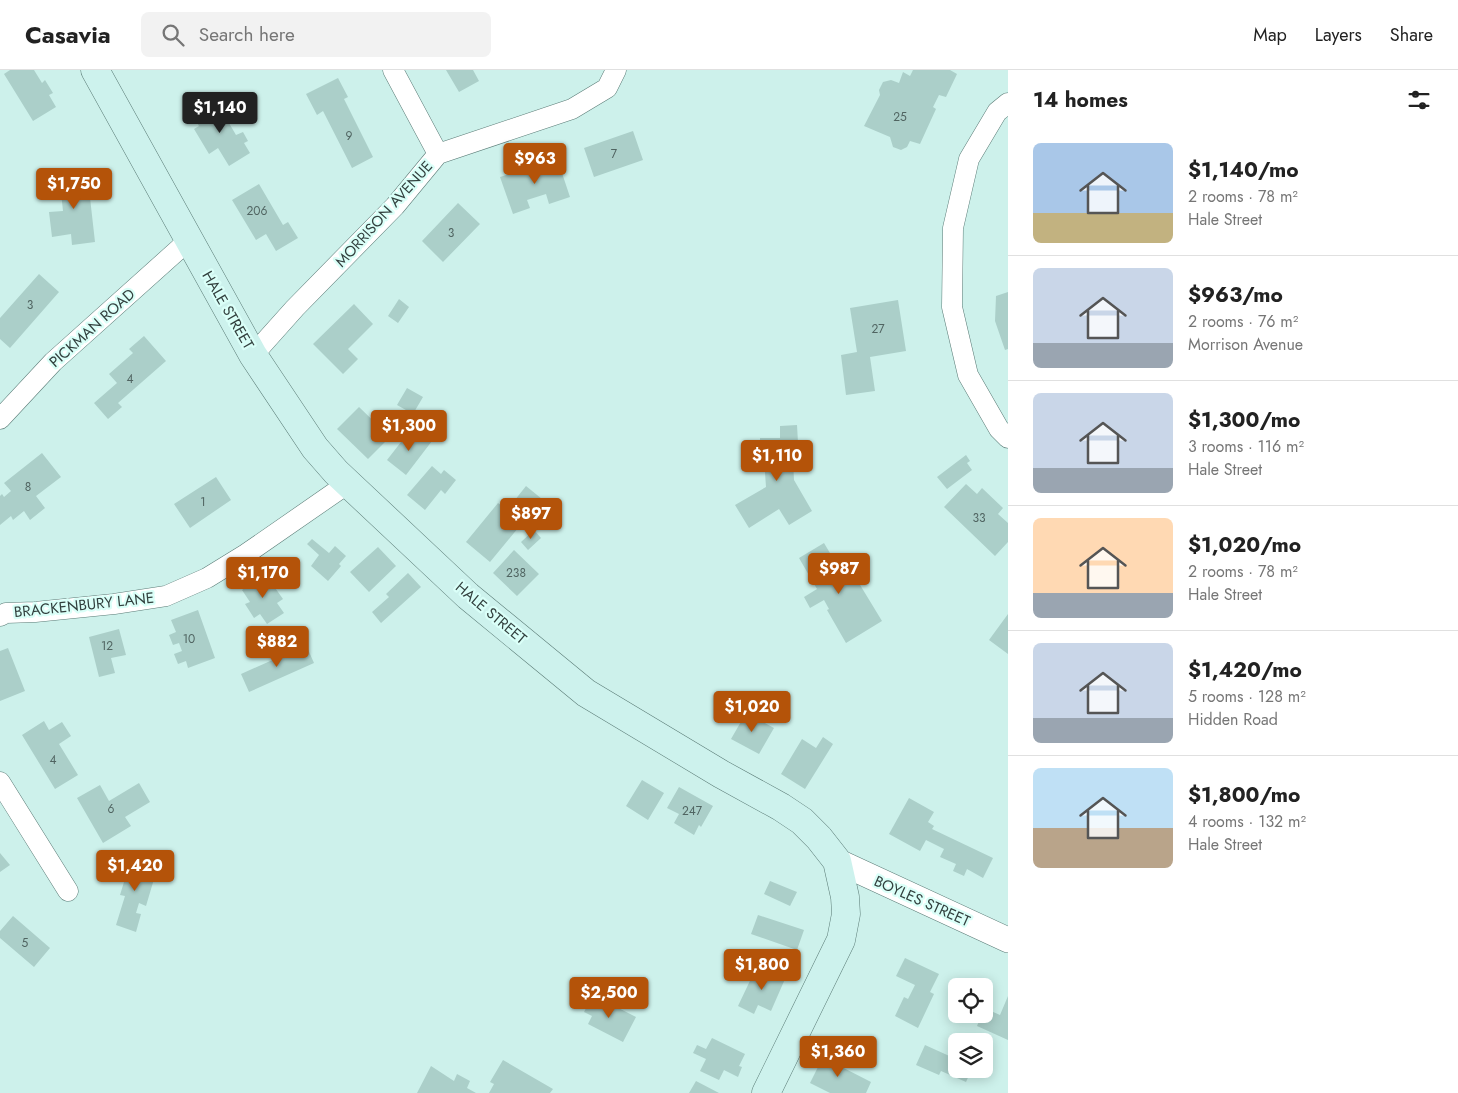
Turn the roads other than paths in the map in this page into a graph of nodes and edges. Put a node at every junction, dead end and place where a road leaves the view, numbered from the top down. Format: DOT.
graph roads {
  1 [pos="95,70"];
  2 [pos="393,70"];
  3 [pos="616,70"];
  4 [pos="1008,104"];
  5 [pos="438,154"];
  6 [pos="189,240"];
  7 [pos="253,355"];
  8 [pos="0,419"];
  9 [pos="1008,438"];
  10 [pos="347,484"];
  11 [pos="0,616"];
  12 [pos="0,782"];
  13 [pos="837,861"];
  14 [pos="68,891"];
  15 [pos="1008,940"];
  16 [pos="766,1093"];
  1 -- 6 [label="main road, HALE STREET"];
  2 -- 5 [label="street"];
  3 -- 5 [label="street, MORRISON AVENUE"];
  4 -- 9 [label="street"];
  5 -- 7 [label="street, MORRISON AVENUE"];
  6 -- 7 [label="main road, HALE STREET"];
  6 -- 8 [label="street, PICKMAN ROAD"];
  7 -- 10 [label="main road, HALE STREET"];
  10 -- 11 [label="street, BRACKENBURY LANE"];
  10 -- 13 [label="main road, HALE STREET"];
  12 -- 14 [label="street"];
  13 -- 15 [label="street, BOYLES STREET"];
  13 -- 16 [label="main road, HALE STREET"];
}
